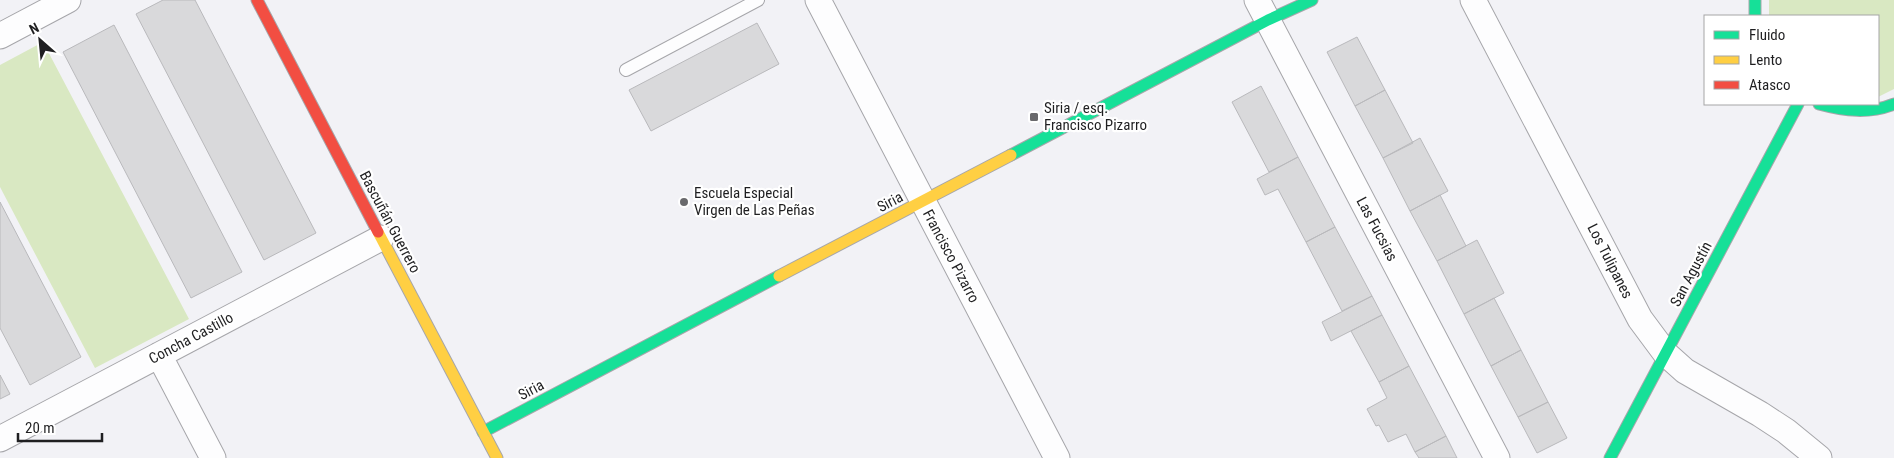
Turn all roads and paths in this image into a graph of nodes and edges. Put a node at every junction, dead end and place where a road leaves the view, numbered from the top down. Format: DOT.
graph roads {
  1 [pos="68,0"];
  2 [pos="257,0"];
  3 [pos="758,0"];
  4 [pos="818,0"];
  5 [pos="1312,0"];
  6 [pos="1473,0"];
  7 [pos="1755,0"];
  8 [pos="1262,10"];
  9 [pos="1755,15"];
  10 [pos="0,36"];
  11 [pos="626,70"];
  12 [pos="1894,104"];
  13 [pos="1797,105"];
  14 [pos="1822,105"];
  15 [pos="922,202"];
  16 [pos="381,238"];
  17 [pos="1666,354"];
  18 [pos="159,355"];
  19 [pos="483,432"];
  20 [pos="0,439"];
  21 [pos="213,458"];
  22 [pos="497,458"];
  23 [pos="1057,458"];
  24 [pos="1497,458"];
  25 [pos="1610,458"];
  26 [pos="1820,458"];
  1 -- 10 [label="street"];
  2 -- 16 [label="street, Bascuñán Guerrero"];
  3 -- 11 [label="lane"];
  4 -- 15 [label="street, Francisco Pizarro"];
  5 -- 8 [label="street, Siria"];
  6 -- 17 [label="street, Los Tulipanes"];
  7 -- 9 [label="street"];
  8 -- 15 [label="street, Siria"];
  8 -- 24 [label="street, Las Fucsias"];
  12 -- 14 [label="street"];
  13 -- 17 [label="street, San Agustín"];
  15 -- 19 [label="street, Siria"];
  15 -- 23 [label="street, Francisco Pizarro"];
  16 -- 18 [label="street, Concha Castillo"];
  16 -- 19 [label="street, Bascuñán Guerrero"];
  17 -- 25 [label="street, San Agustín"];
  17 -- 26 [label="street, Los Tulipanes"];
  18 -- 20 [label="street, Concha Castillo"];
  18 -- 21 [label="street"];
  19 -- 22 [label="street, Bascuñán Guerrero"];
}
